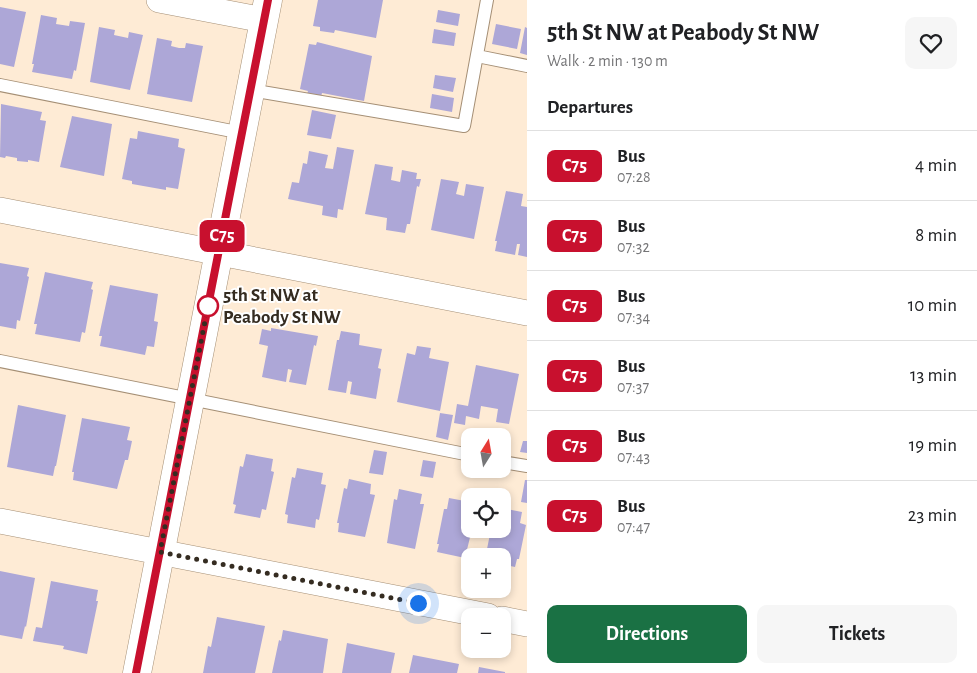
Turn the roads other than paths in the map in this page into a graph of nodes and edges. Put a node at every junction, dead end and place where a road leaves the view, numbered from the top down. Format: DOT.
graph roads {
  1 [pos="159,0"];
  2 [pos="487,0"];
  3 [pos="266,10"];
  4 [pos="477,56"];
  5 [pos="527,66"];
  6 [pos="0,85"];
  7 [pos="250,90"];
  8 [pos="242,134"];
  9 [pos="0,210"];
  10 [pos="219,252"];
  11 [pos="527,312"];
  12 [pos="0,361"];
  13 [pos="190,398"];
  14 [pos="461,453"];
  15 [pos="511,463"];
  16 [pos="527,466"];
  17 [pos="0,522"];
  18 [pos="160,552"];
  19 [pos="461,611"];
  20 [pos="511,621"];
  21 [pos="527,624"];
  22 [pos="136,673"];
  1 -- 3 [label="street"];
  2 -- 4 [label="lane"];
  3 -- 7 [label="street"];
  4 -- 5 [label="lane"];
  4 -- 7 [label="lane"];
  6 -- 8 [label="lane"];
  7 -- 8 [label="street"];
  8 -- 10 [label="street"];
  9 -- 10 [label="street"];
  10 -- 11 [label="street"];
  10 -- 13 [label="street"];
  12 -- 13 [label="lane"];
  13 -- 14 [label="lane"];
  13 -- 18 [label="street"];
  15 -- 16 [label="lane"];
  17 -- 18 [label="street"];
  18 -- 19 [label="street"];
  18 -- 22 [label="street"];
  20 -- 21 [label="street"];
}
